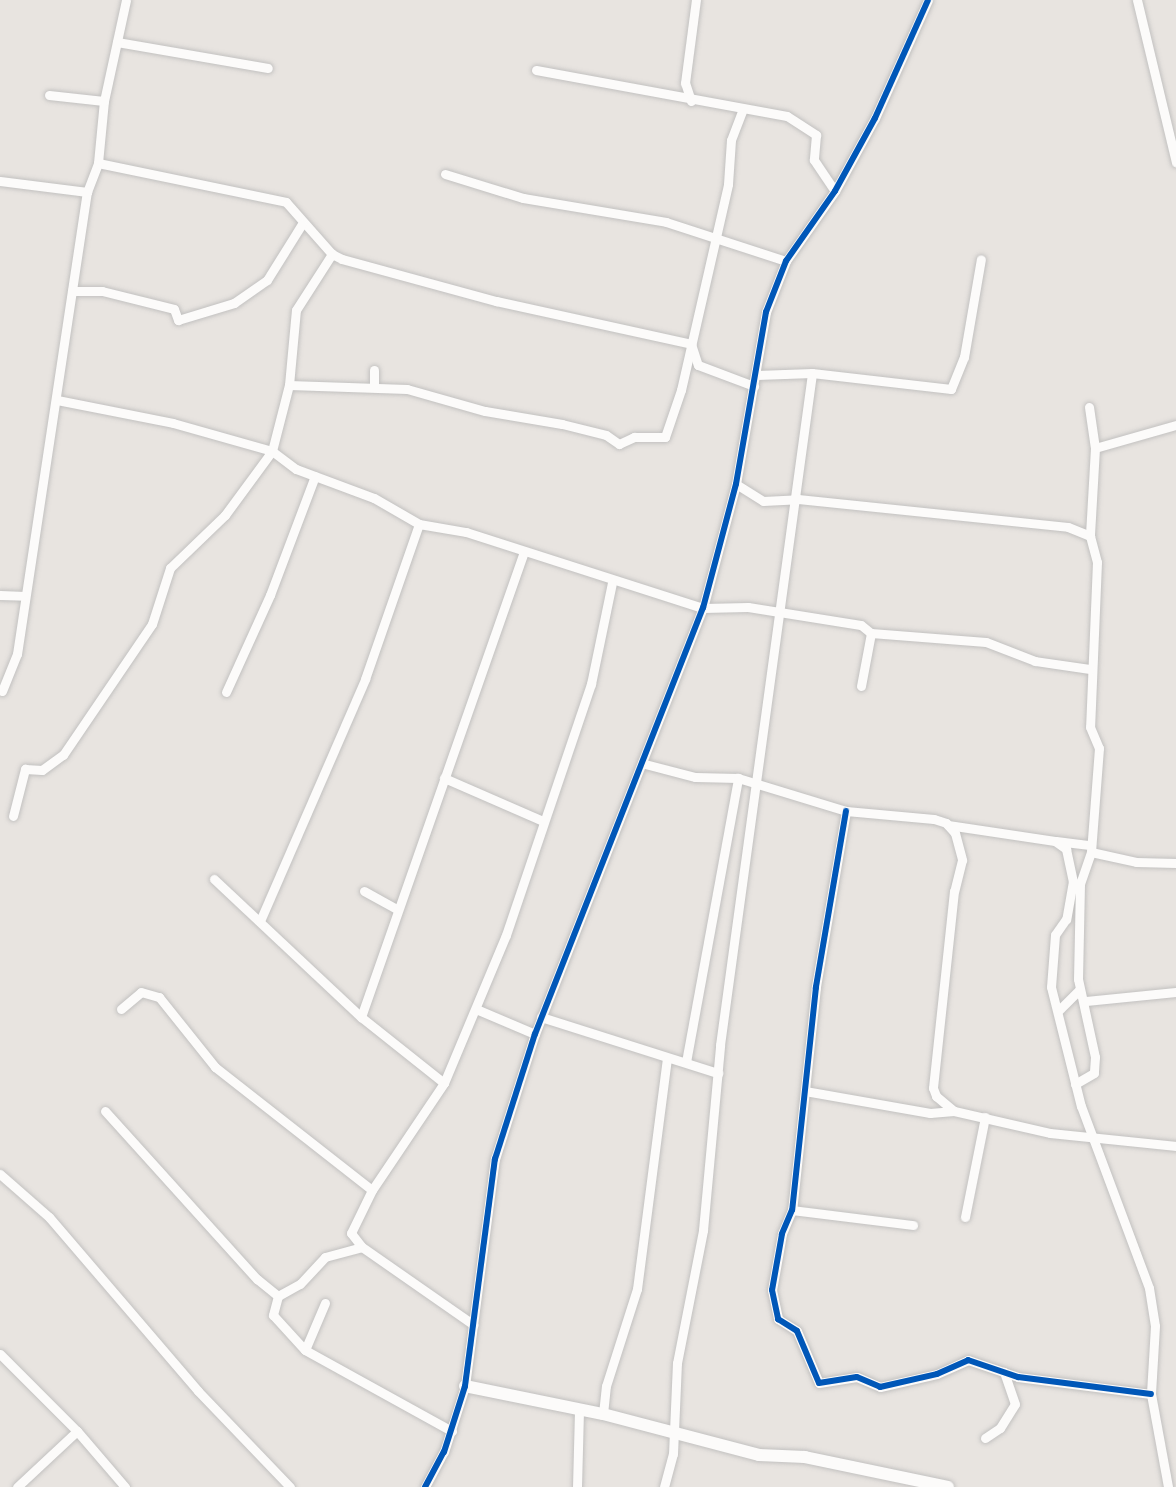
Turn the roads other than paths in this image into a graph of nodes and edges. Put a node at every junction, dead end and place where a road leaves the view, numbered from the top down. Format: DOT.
graph roads {
  1 [pos="126,0"];
  2 [pos="696,0"];
  3 [pos="928,0"];
  4 [pos="1137,0"];
  5 [pos="117,42"];
  6 [pos="268,68"];
  7 [pos="536,70"];
  8 [pos="49,95"];
  9 [pos="104,100"];
  10 [pos="691,101"];
  11 [pos="743,109"];
  12 [pos="1176,162"];
  13 [pos="98,164"];
  14 [pos="445,174"];
  15 [pos="0,181"];
  16 [pos="836,191"];
  17 [pos="87,192"];
  18 [pos="302,224"];
  19 [pos="713,239"];
  20 [pos="332,254"];
  21 [pos="981,259"];
  22 [pos="786,261"];
  23 [pos="72,291"];
  24 [pos="691,344"];
  25 [pos="374,370"];
  26 [pos="812,373"];
  27 [pos="757,375"];
  28 [pos="289,385"];
  29 [pos="374,385"];
  30 [pos="754,386"];
  31 [pos="57,400"];
  32 [pos="1089,407"];
  33 [pos="1176,425"];
  34 [pos="1095,448"];
  35 [pos="273,451"];
  36 [pos="315,476"];
  37 [pos="736,484"];
  38 [pos="798,500"];
  39 [pos="418,524"];
  40 [pos="1090,536"];
  41 [pos="524,552"];
  42 [pos="612,583"];
  43 [pos="0,595"];
  44 [pos="25,596"];
  45 [pos="703,609"];
  46 [pos="781,614"];
  47 [pos="871,633"];
  48 [pos="1090,669"];
  49 [pos="861,686"];
  50 [pos="2,691"];
  51 [pos="226,692"];
  52 [pos="645,764"];
  53 [pos="444,778"];
  54 [pos="738,778"];
  55 [pos="758,783"];
  56 [pos="846,811"];
  57 [pos="13,816"];
  58 [pos="543,821"];
  59 [pos="948,825"];
  60 [pos="1055,841"];
  61 [pos="1091,848"];
  62 [pos="1176,863"];
  63 [pos="214,879"];
  64 [pos="364,891"];
  65 [pos="396,909"];
  66 [pos="261,921"];
  67 [pos="1079,990"];
  68 [pos="1176,992"];
  69 [pos="1086,1001"];
  70 [pos="121,1009"];
  71 [pos="476,1009"];
  72 [pos="1059,1010"];
  73 [pos="361,1017"];
  74 [pos="541,1017"];
  75 [pos="535,1034"];
  76 [pos="667,1058"];
  77 [pos="686,1062"];
  78 [pos="718,1073"];
  79 [pos="444,1083"];
  80 [pos="1075,1084"];
  81 [pos="805,1091"];
  82 [pos="105,1111"];
  83 [pos="954,1111"];
  84 [pos="985,1117"];
  85 [pos="1092,1134"];
  86 [pos="1176,1146"];
  87 [pos="0,1174"];
  88 [pos="372,1190"];
  89 [pos="792,1210"];
  90 [pos="965,1217"];
  91 [pos="913,1225"];
  92 [pos="362,1247"];
  93 [pos="278,1296"];
  94 [pos="325,1303"];
  95 [pos="474,1326"];
  96 [pos="304,1350"];
  97 [pos="0,1354"];
  98 [pos="1004,1372"];
  99 [pos="465,1386"];
  100 [pos="1151,1394"];
  101 [pos="579,1409"];
  102 [pos="603,1414"];
  103 [pos="77,1431"];
  104 [pos="452,1431"];
  105 [pos="674,1434"];
  106 [pos="985,1438"];
  107 [pos="17,1487"];
  108 [pos="124,1487"];
  109 [pos="290,1487"];
  110 [pos="425,1487"];
  111 [pos="577,1487"];
  112 [pos="664,1487"];
  113 [pos="948,1487"];
  114 [pos="1168,1487"];
  1 -- 5 [label="street"];
  2 -- 10 [label="street"];
  3 -- 16 [label="street"];
  4 -- 12 [label="street"];
  5 -- 6 [label="street"];
  5 -- 9 [label="street"];
  7 -- 10 [label="street"];
  8 -- 9 [label="street"];
  9 -- 13 [label="street"];
  10 -- 11 [label="street"];
  11 -- 16 [label="street"];
  11 -- 19 [label="street"];
  13 -- 17 [label="street"];
  13 -- 18 [label="street"];
  14 -- 19 [label="street"];
  15 -- 17 [label="street"];
  16 -- 22 [label="street"];
  17 -- 23 [label="street"];
  18 -- 20 [label="street"];
  18 -- 23 [label="street"];
  19 -- 22 [label="street"];
  19 -- 24 [label="street"];
  20 -- 24 [label="street"];
  20 -- 28 [label="street"];
  21 -- 26 [label="street"];
  22 -- 27 [label="street"];
  23 -- 31 [label="street"];
  24 -- 29 [label="street"];
  24 -- 30 [label="street"];
  25 -- 29 [label="street"];
  26 -- 27 [label="street"];
  26 -- 38 [label="street"];
  27 -- 30 [label="street"];
  28 -- 29 [label="street"];
  28 -- 35 [label="street"];
  30 -- 37 [label="street"];
  31 -- 35 [label="street"];
  31 -- 44 [label="street"];
  32 -- 34 [label="street"];
  33 -- 34 [label="street"];
  34 -- 40 [label="street"];
  35 -- 36 [label="street"];
  35 -- 57 [label="street"];
  36 -- 39 [label="street"];
  36 -- 51 [label="street"];
  37 -- 38 [label="street"];
  37 -- 45 [label="street"];
  38 -- 40 [label="street"];
  38 -- 46 [label="street"];
  39 -- 41 [label="street"];
  39 -- 66 [label="street"];
  40 -- 48 [label="street"];
  41 -- 42 [label="street"];
  41 -- 53 [label="street"];
  42 -- 45 [label="street"];
  42 -- 58 [label="street"];
  43 -- 44 [label="street"];
  44 -- 50 [label="street"];
  45 -- 46 [label="street"];
  45 -- 52 [label="street"];
  46 -- 47 [label="street"];
  46 -- 55 [label="street"];
  47 -- 48 [label="street"];
  47 -- 49 [label="street"];
  48 -- 61 [label="street"];
  52 -- 54 [label="street"];
  52 -- 74 [label="street"];
  53 -- 58 [label="street"];
  53 -- 65 [label="street"];
  54 -- 55 [label="street"];
  54 -- 77 [label="street"];
  55 -- 56 [label="street"];
  55 -- 78 [label="street"];
  56 -- 59 [label="street"];
  56 -- 81 [label="street"];
  58 -- 71 [label="street"];
  59 -- 60 [label="street"];
  59 -- 83 [label="street"];
  60 -- 61 [label="street"];
  60 -- 72 [label="street"];
  61 -- 62 [label="street"];
  61 -- 67 [label="street"];
  63 -- 66 [label="street"];
  64 -- 65 [label="street"];
  65 -- 73 [label="street"];
  66 -- 73 [label="street"];
  67 -- 69 [label="street"];
  67 -- 72 [label="street"];
  68 -- 69 [label="street"];
  69 -- 80 [label="street"];
  70 -- 88 [label="street"];
  71 -- 75 [label="street"];
  71 -- 79 [label="street"];
  72 -- 80 [label="street"];
  73 -- 79 [label="street"];
  74 -- 75 [label="street"];
  74 -- 76 [label="street"];
  75 -- 95 [label="street"];
  76 -- 77 [label="street"];
  76 -- 102 [label="street"];
  77 -- 78 [label="street"];
  78 -- 105 [label="street"];
  79 -- 88 [label="street"];
  80 -- 85 [label="street"];
  81 -- 83 [label="street"];
  81 -- 89 [label="street"];
  82 -- 93 [label="street"];
  83 -- 84 [label="street"];
  84 -- 85 [label="street"];
  84 -- 90 [label="street"];
  85 -- 86 [label="street"];
  85 -- 100 [label="street"];
  87 -- 109 [label="street"];
  88 -- 92 [label="street"];
  89 -- 91 [label="street"];
  89 -- 98 [label="street"];
  92 -- 93 [label="street"];
  92 -- 95 [label="street"];
  93 -- 96 [label="street"];
  94 -- 96 [label="street"];
  95 -- 99 [label="street"];
  96 -- 104 [label="street"];
  97 -- 103 [label="street"];
  98 -- 100 [label="street"];
  98 -- 106 [label="street"];
  99 -- 101 [label="street"];
  99 -- 104 [label="street"];
  100 -- 114 [label="street"];
  101 -- 102 [label="street"];
  101 -- 111 [label="street"];
  102 -- 105 [label="street"];
  103 -- 107 [label="street"];
  103 -- 108 [label="street"];
  104 -- 110 [label="street"];
  105 -- 112 [label="street"];
  105 -- 113 [label="street"];
}
